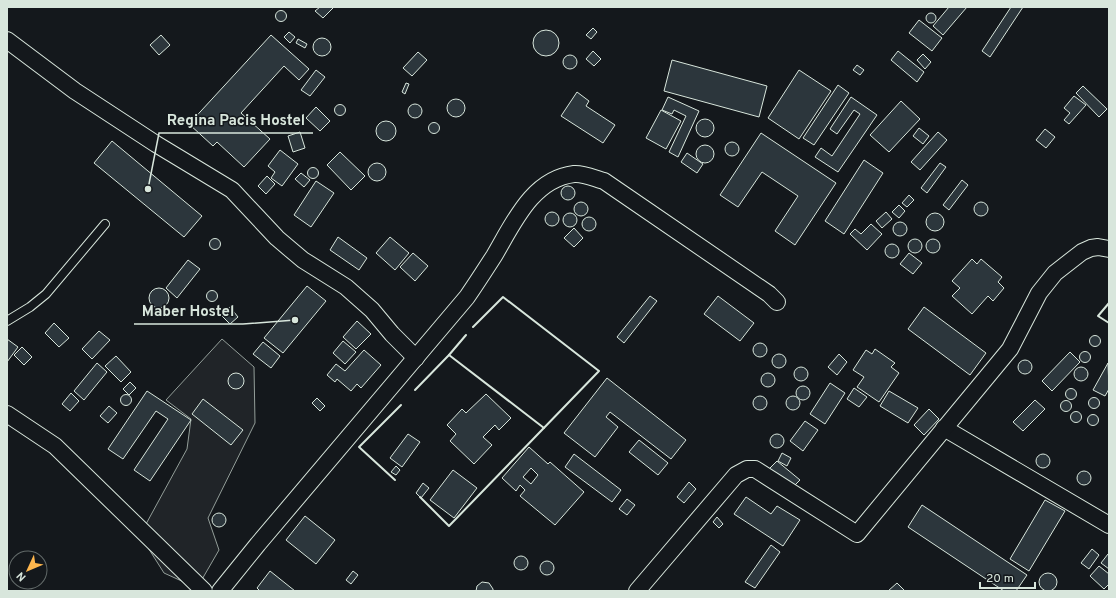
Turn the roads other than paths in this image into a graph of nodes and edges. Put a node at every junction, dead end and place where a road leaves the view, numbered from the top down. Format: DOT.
graph roads {
  1 [pos="7,40"];
  2 [pos="105,224"];
  3 [pos="1109,250"];
  4 [pos="777,302"];
  5 [pos="7,321"];
  6 [pos="416,358"];
  7 [pos="7,414"];
  8 [pos="944,428"];
  9 [pos="1109,526"];
  10 [pos="204,591"];
  11 [pos="220,591"];
  12 [pos="637,591"];
  1 -- 6 [label="street"];
  2 -- 5 [label="lane"];
  3 -- 8 [label="street"];
  4 -- 6 [label="street"];
  6 -- 11 [label="street"];
  7 -- 10 [label="street"];
  8 -- 9 [label="street"];
  8 -- 12 [label="street"];
}
